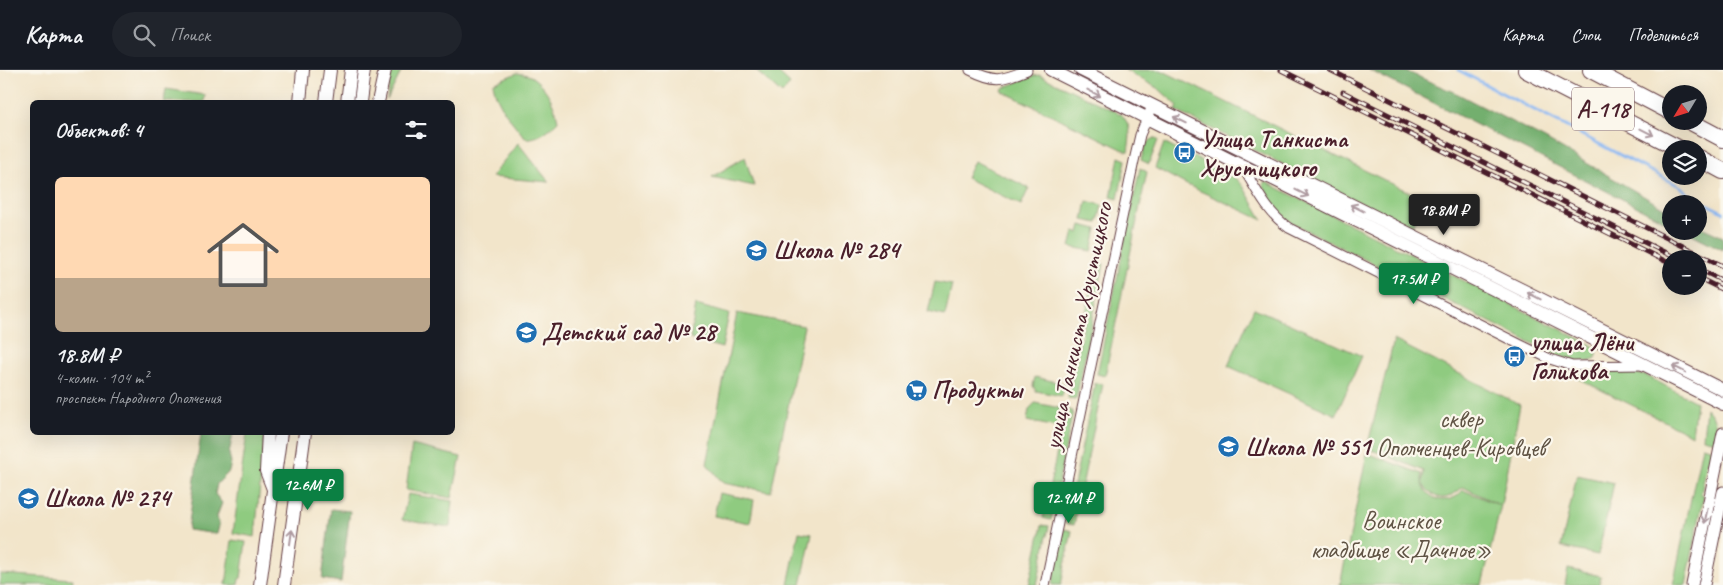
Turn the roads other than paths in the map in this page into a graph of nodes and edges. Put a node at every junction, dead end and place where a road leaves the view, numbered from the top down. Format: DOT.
graph roads {
  1 [pos="303,70"];
  2 [pos="330,70"];
  3 [pos="350,70"];
  4 [pos="364,70"];
  5 [pos="385,70"];
  6 [pos="970,70"];
  7 [pos="1027,70"];
  8 [pos="1051,70"];
  9 [pos="1080,70"];
  10 [pos="1526,70"];
  11 [pos="1592,70"];
  12 [pos="300,100"];
  13 [pos="326,100"];
  14 [pos="347,100"];
  15 [pos="360,100"];
  16 [pos="378,100"];
  17 [pos="1152,106"];
  18 [pos="1662,107"];
  19 [pos="1147,119"];
  20 [pos="1706,130"];
  21 [pos="1723,139"];
  22 [pos="1662,140"];
  23 [pos="1707,162"];
  24 [pos="1242,166"];
  25 [pos="1723,170"];
  26 [pos="1645,364"];
  27 [pos="1723,390"];
  28 [pos="1723,404"];
  29 [pos="1723,434"];
  30 [pos="268,435"];
  31 [pos="281,435"];
  32 [pos="305,435"];
  33 [pos="273,489"];
  34 [pos="1723,492"];
  35 [pos="260,585"];
  36 [pos="284,585"];
  37 [pos="1044,585"];
  38 [pos="1692,585"];
  39 [pos="1704,585"];
  1 -- 12 [label="main road"];
  2 -- 13 [label="main road"];
  3 -- 14 [label="main road"];
  4 -- 15 [label="main road"];
  5 -- 16 [label="main road"];
  6 -- 7 [label="street"];
  8 -- 19 [label="main road, one-way"];
  9 -- 17 [label="main road"];
  10 -- 22 [label="highway, А-118, one-way"];
  11 -- 18 [label="highway, А-118"];
  17 -- 19 [label="street, улица Танкиста Хрустицкого"];
  27 -- 17 [label="main road, one-way"];
  19 -- 24 [label="main road"];
  19 -- 37 [label="street, улица Танкиста Хрустицкого"];
  20 -- 21 [label="highway"];
  23 -- 25 [label="highway"];
  24 -- 26 [label="main road, one-way"];
  24 -- 26 [label="street"];
  26 -- 28 [label="main road"];
  29 -- 38 [label="street, one-way"];
  30 -- 33 [label="main road"];
  31 -- 33 [label="main road"];
  36 -- 32 [label="main road, one-way"];
  33 -- 35 [label="main road"];
  34 -- 39 [label="street"];
}
